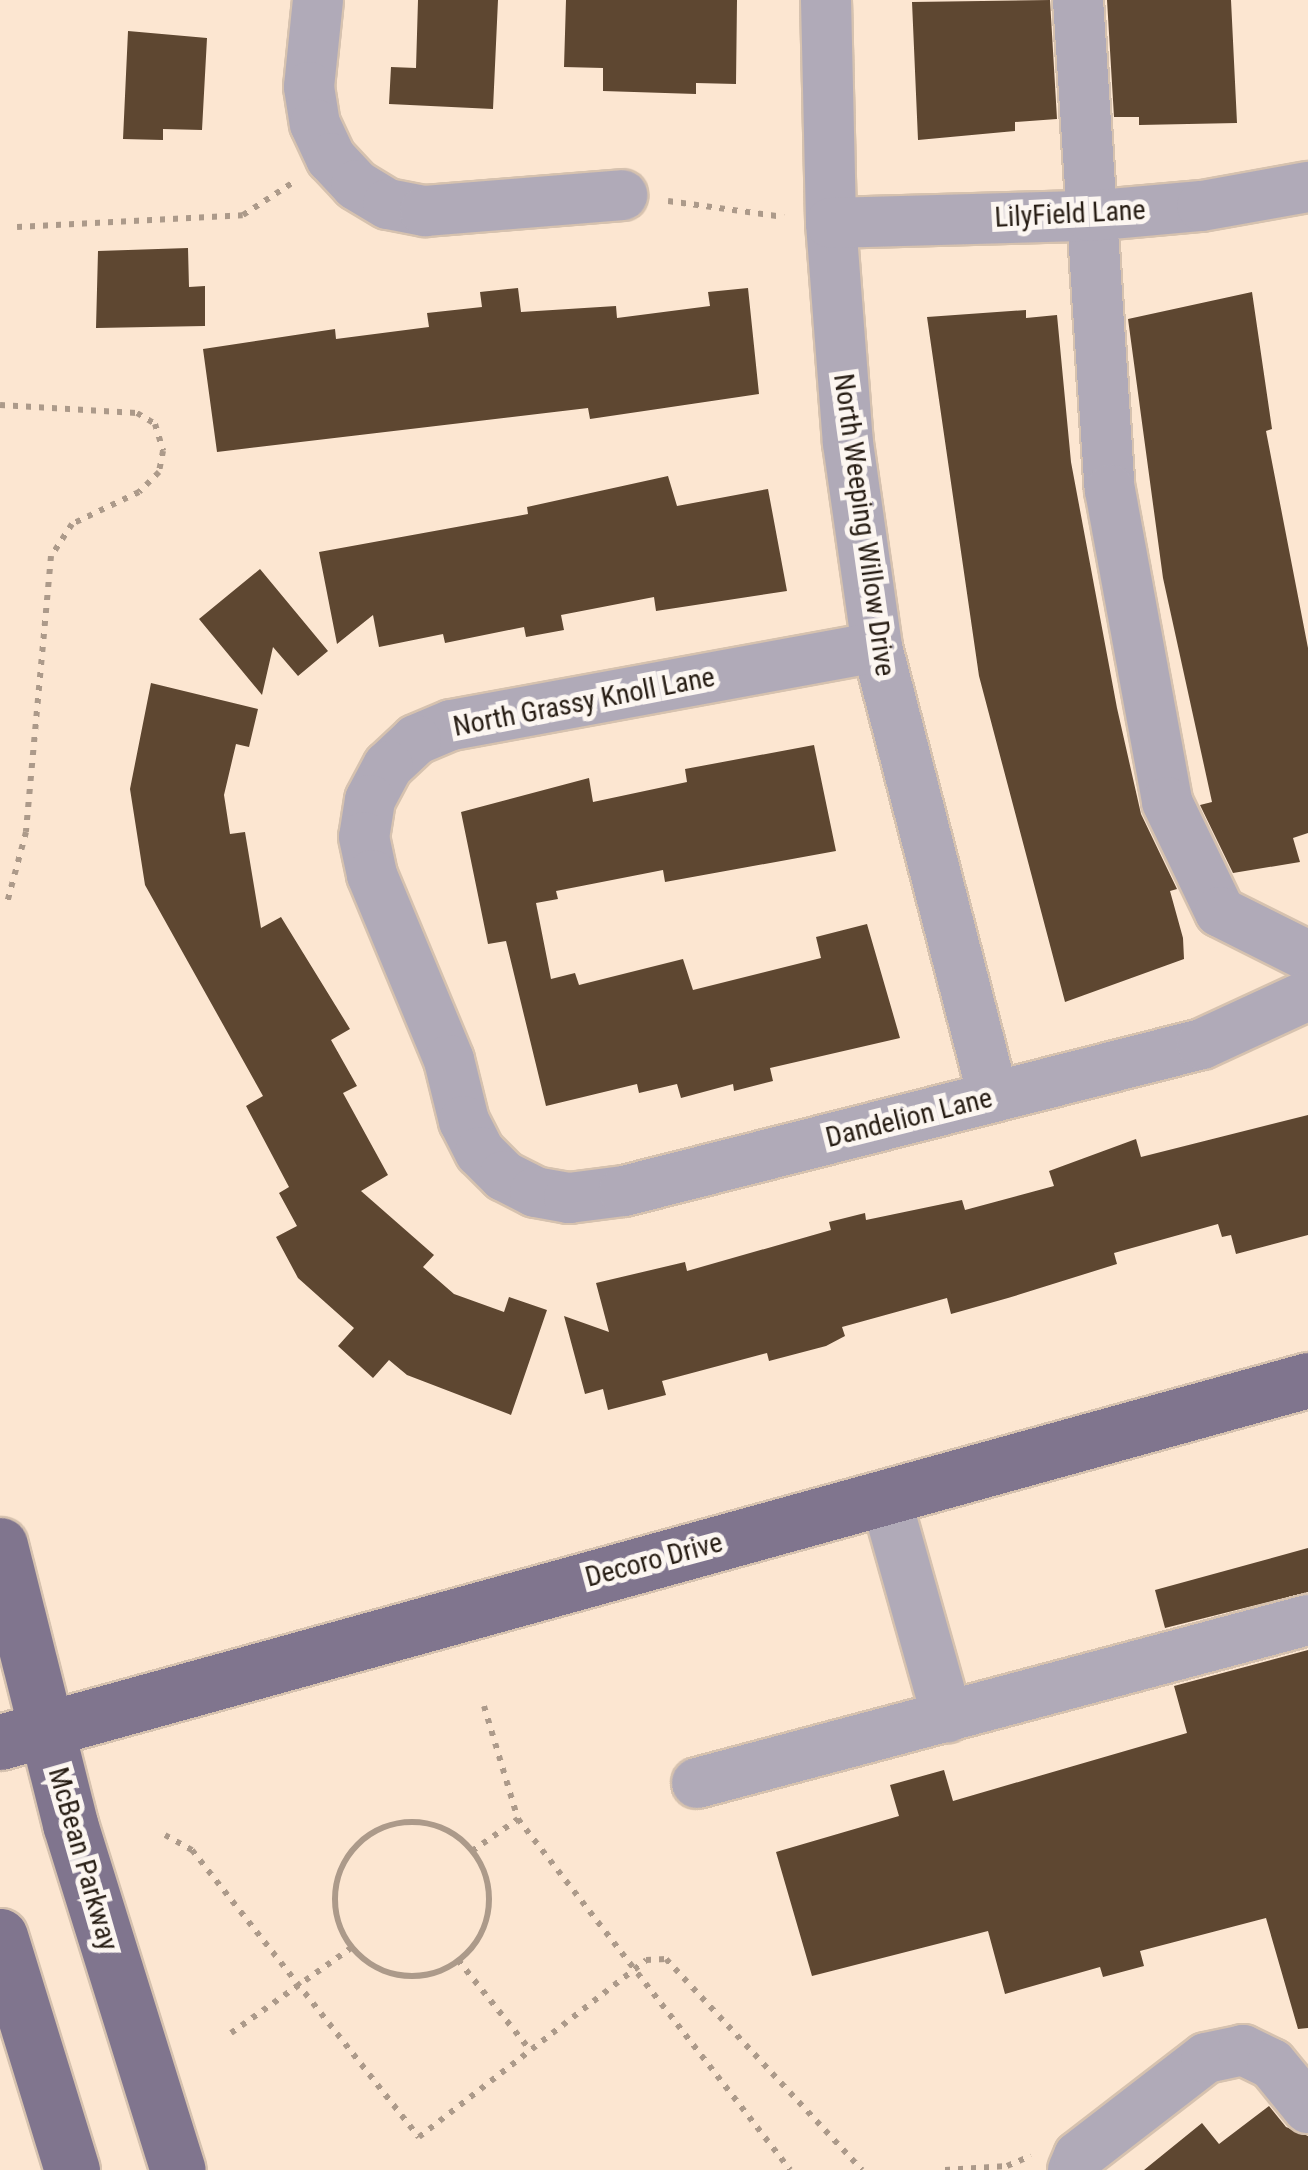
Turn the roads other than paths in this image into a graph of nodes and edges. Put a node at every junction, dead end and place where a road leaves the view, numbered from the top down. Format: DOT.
graph roads {
  1 [pos="318,0"];
  2 [pos="826,0"];
  3 [pos="1078,0"];
  4 [pos="1308,187"];
  5 [pos="622,196"];
  6 [pos="1089,216"];
  7 [pos="831,222"];
  8 [pos="877,648"];
  9 [pos="1308,956"];
  10 [pos="1308,995"];
  11 [pos="994,1096"];
  12 [pos="504,1176"];
  13 [pos="1308,1380"];
  14 [pos="885,1496"];
  15 [pos="0,1545"];
  16 [pos="1308,1620"];
  17 [pos="947,1717"];
  18 [pos="23,1736"];
  19 [pos="697,1783"];
  20 [pos="0,1936"];
  21 [pos="1308,2108"];
  22 [pos="1076,2163"];
  23 [pos="68,2169"];
  24 [pos="178,2170"];
  1 -- 5 [label="street"];
  2 -- 7 [label="street, North Weeping Willow Drive"];
  3 -- 6 [label="street"];
  4 -- 6 [label="street, LilyField Lane"];
  6 -- 7 [label="street, LilyField Lane"];
  6 -- 9 [label="street"];
  7 -- 8 [label="street, North Weeping Willow Drive"];
  8 -- 11 [label="street, North Weeping Willow Drive"];
  8 -- 12 [label="street, North Grassy Knoll Lane"];
  10 -- 11 [label="street, Dandelion Lane"];
  11 -- 12 [label="street, Dandelion Lane"];
  13 -- 14 [label="main road, Decoro Drive"];
  14 -- 17 [label="street"];
  14 -- 18 [label="main road, Decoro Drive"];
  15 -- 18 [label="main road, McBean Parkway"];
  16 -- 17 [label="street"];
  17 -- 19 [label="street"];
  18 -- 24 [label="main road, McBean Parkway"];
  20 -- 23 [label="main road"];
  21 -- 22 [label="street"];
}
